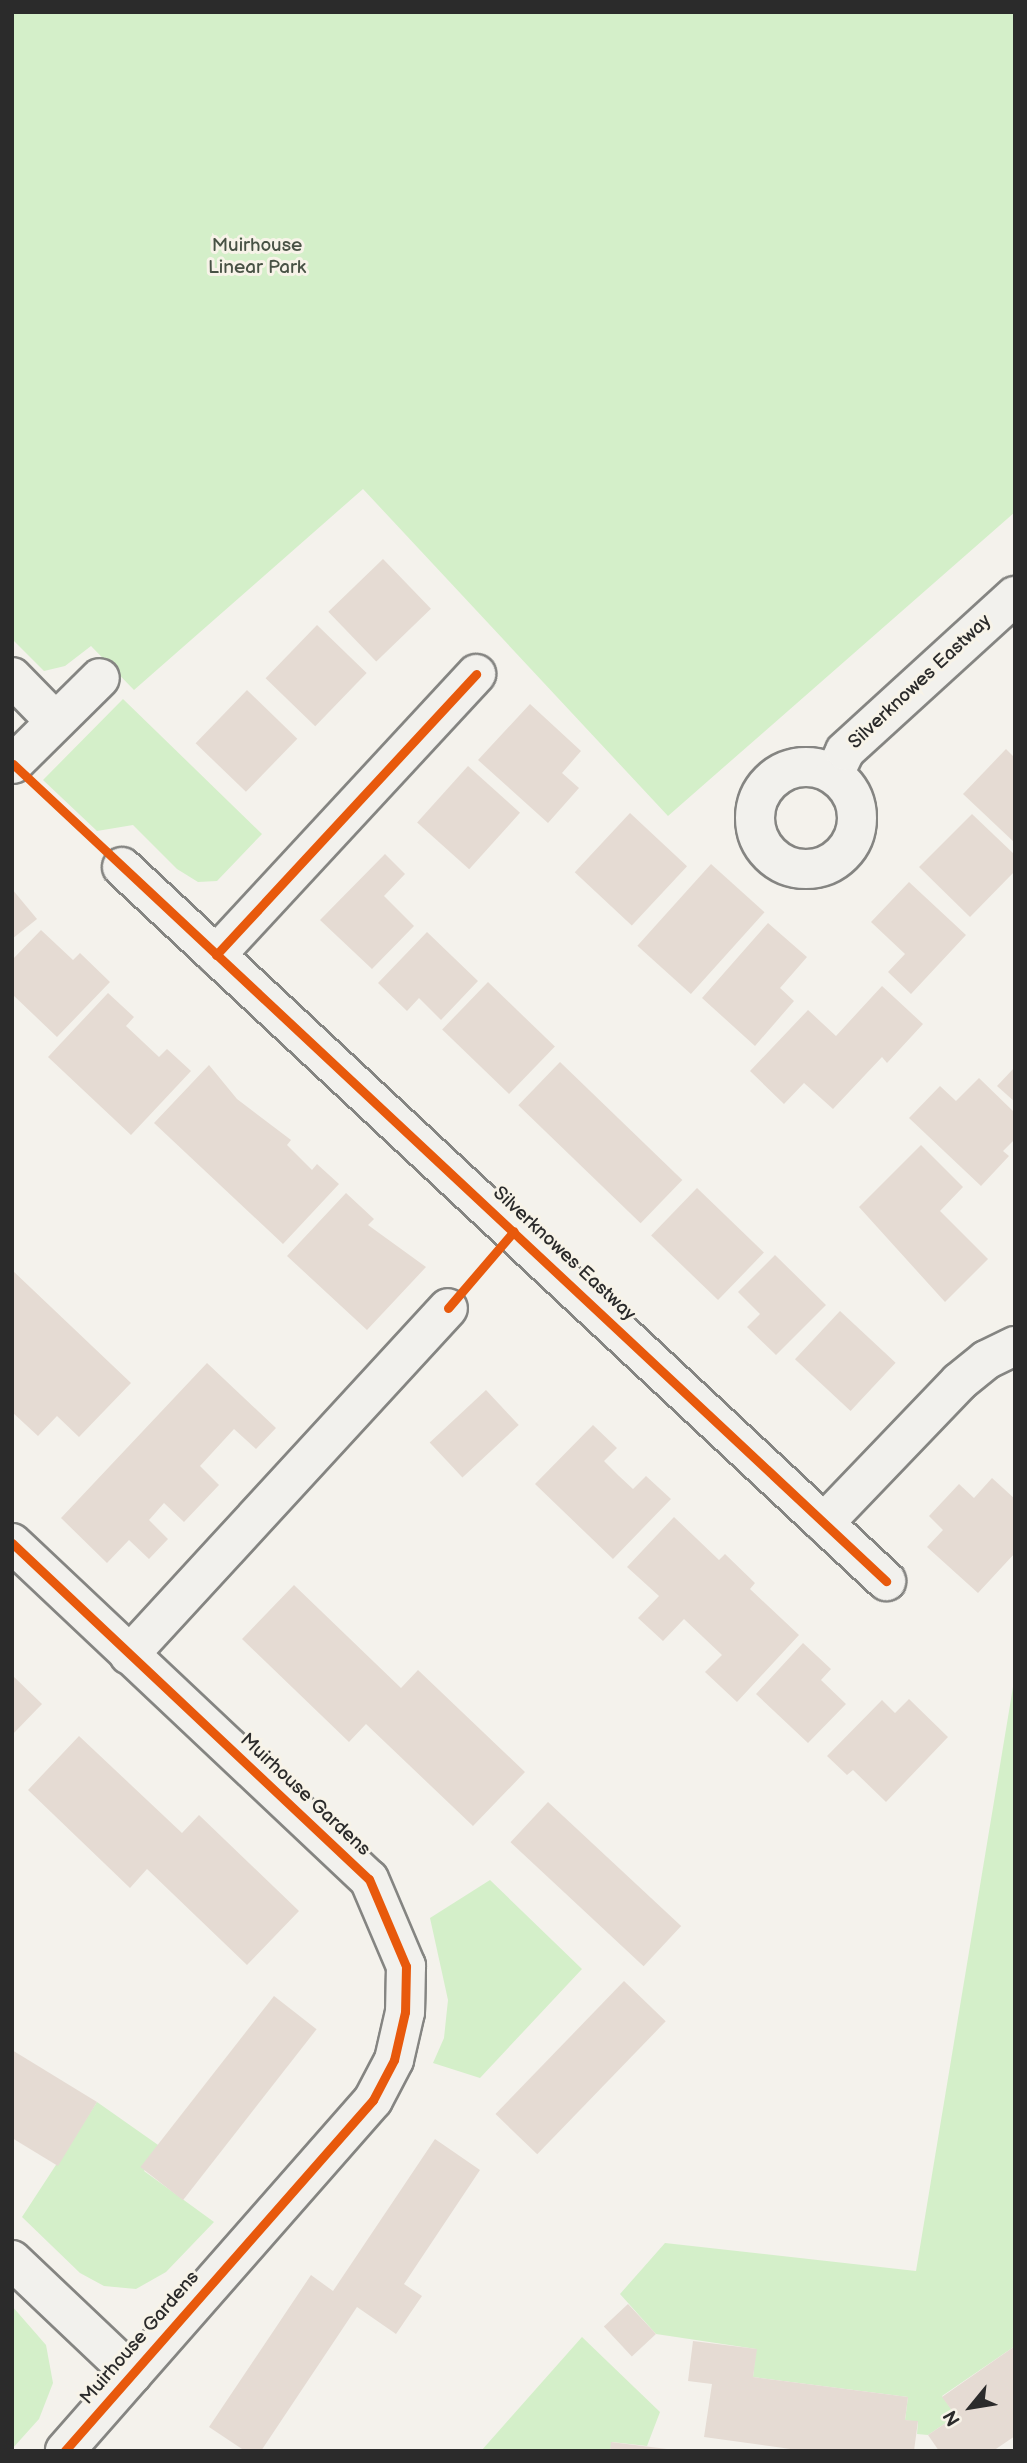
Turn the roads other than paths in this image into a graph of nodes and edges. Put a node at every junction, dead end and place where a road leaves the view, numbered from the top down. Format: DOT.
graph roads {
  1 [pos="1015,596"];
  2 [pos="476,674"];
  3 [pos="12,677"];
  4 [pos="100,678"];
  5 [pos="55,721"];
  6 [pos="13,764"];
  7 [pos="834,774"];
  8 [pos="122,867"];
  9 [pos="216,955"];
  10 [pos="448,1308"];
  11 [pos="1015,1346"];
  12 [pos="824,1523"];
  13 [pos="12,1543"];
  14 [pos="886,1581"];
  15 [pos="129,1655"];
  16 [pos="12,2260"];
  17 [pos="132,2374"];
  18 [pos="65,2451"];
  1 -- 7 [label="street, Silverknowes Eastway"];
  2 -- 9 [label="street"];
  3 -- 5 [label="street"];
  4 -- 5 [label="street"];
  5 -- 6 [label="street"];
  8 -- 9 [label="street, Silverknowes Eastway"];
  9 -- 12 [label="street, Silverknowes Eastway"];
  10 -- 15 [label="street"];
  11 -- 12 [label="street"];
  12 -- 14 [label="street, Silverknowes Eastway"];
  13 -- 15 [label="street, Muirhouse Gardens"];
  15 -- 17 [label="street, Muirhouse Gardens"];
  16 -- 17 [label="street"];
  17 -- 18 [label="street, Muirhouse Gardens"];
}
